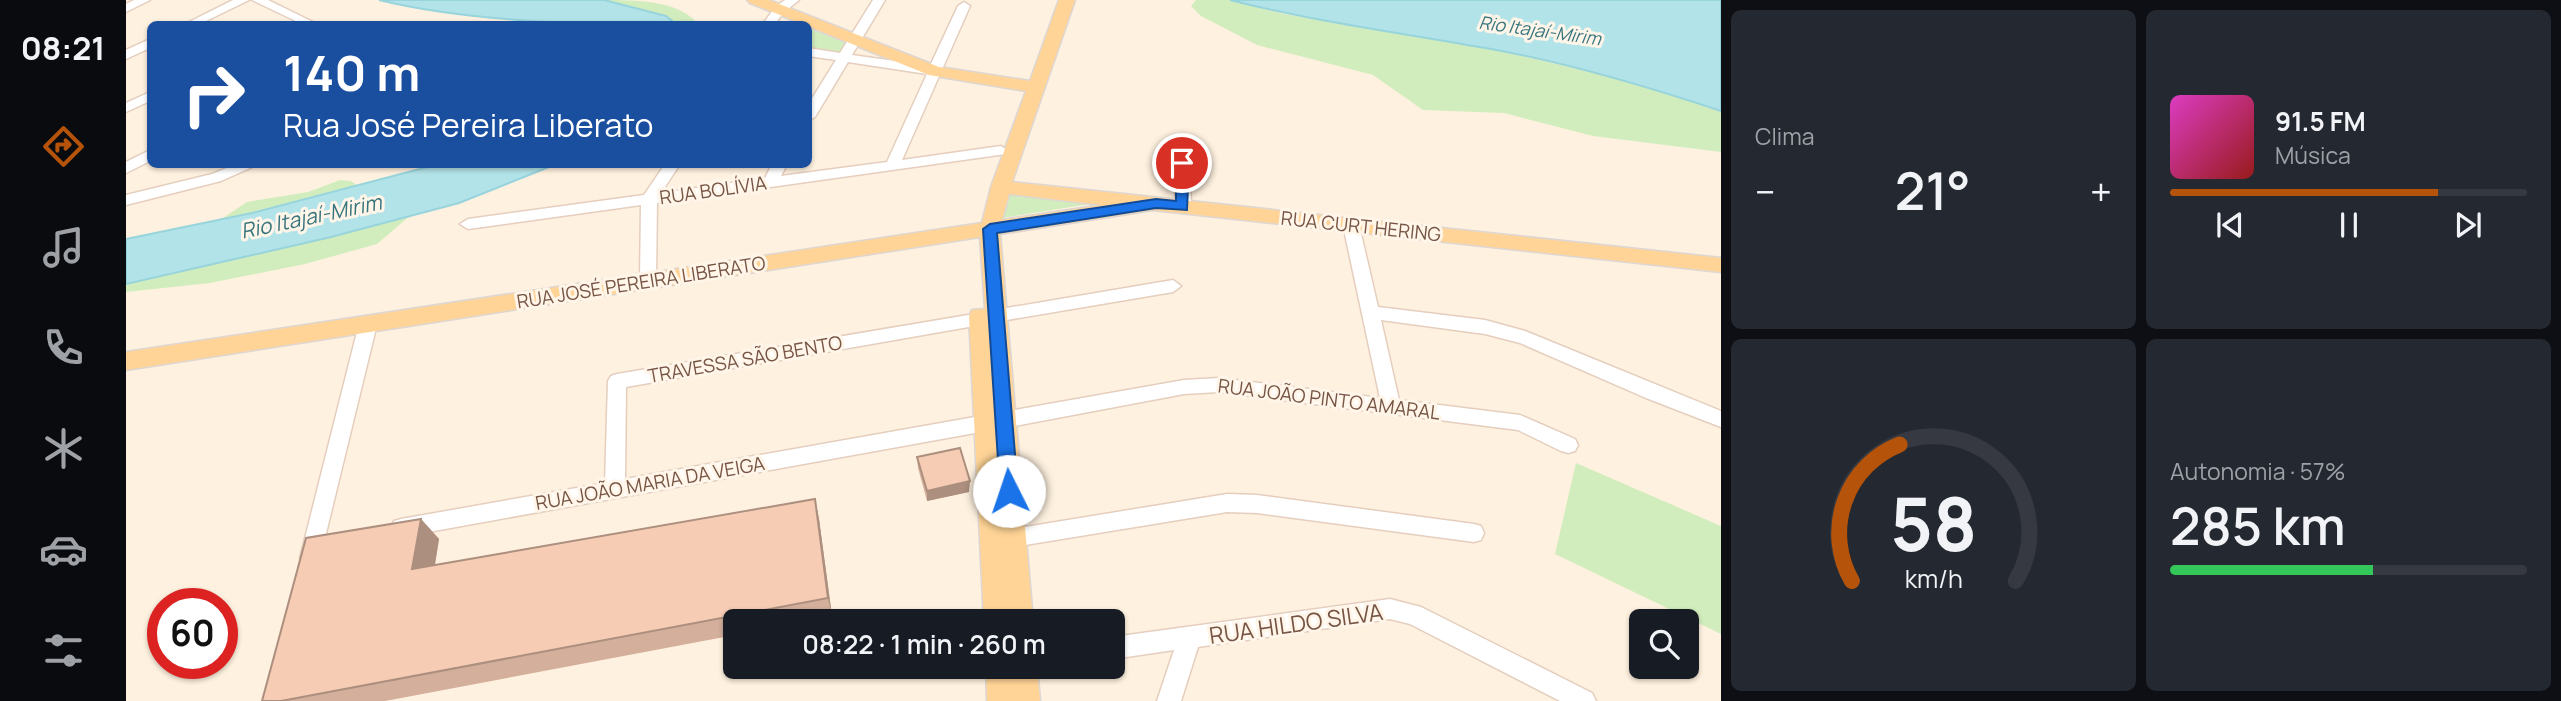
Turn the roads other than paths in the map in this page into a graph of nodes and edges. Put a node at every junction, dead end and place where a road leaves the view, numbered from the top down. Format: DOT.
graph roads {
  1 [pos="144,0"];
  2 [pos="243,0"];
  3 [pos="258,0"];
  4 [pos="755,0"];
  5 [pos="878,0"];
  6 [pos="1054,0"];
  7 [pos="1067,0"];
  8 [pos="786,5"];
  9 [pos="964,6"];
  10 [pos="126,8"];
  11 [pos="198,21"];
  12 [pos="298,21"];
  13 [pos="772,21"];
  14 [pos="855,39"];
  15 [pos="147,44"];
  16 [pos="812,53"];
  17 [pos="126,55"];
  18 [pos="844,57"];
  19 [pos="935,71"];
  20 [pos="1029,86"];
  21 [pos="147,98"];
  22 [pos="126,108"];
  23 [pos="812,110"];
  24 [pos="1182,142"];
  25 [pos="1000,151"];
  26 [pos="147,157"];
  27 [pos="892,166"];
  28 [pos="126,168"];
  29 [pos="242,168"];
  30 [pos="670,168"];
  31 [pos="778,168"];
  32 [pos="770,183"];
  33 [pos="1001,187"];
  34 [pos="649,199"];
  35 [pos="126,200"];
  36 [pos="1156,203"];
  37 [pos="1182,206"];
  38 [pos="468,224"];
  39 [pos="1351,225"];
  40 [pos="983,230"];
  41 [pos="1721,265"];
  42 [pos="648,281"];
  43 [pos="1173,286"];
  44 [pos="1370,312"];
  45 [pos="988,317"];
  46 [pos="368,324"];
  47 [pos="126,361"];
  48 [pos="1391,405"];
  49 [pos="1721,419"];
  50 [pos="995,422"];
  51 [pos="1567,444"];
  52 [pos="615,489"];
  53 [pos="382,531"];
  54 [pos="1474,533"];
  55 [pos="341,538"];
  56 [pos="1013,538"];
  57 [pos="314,543"];
  58 [pos="304,583"];
  59 [pos="998,609"];
  60 [pos="1018,609"];
  61 [pos="1190,637"];
  62 [pos="1125,646"];
  63 [pos="1001,679"];
  64 [pos="1023,679"];
  65 [pos="1002,701"];
  66 [pos="1025,701"];
  67 [pos="1169,701"];
  68 [pos="1584,701"];
  1 -- 10 [label="street"];
  2 -- 11 [label="street"];
  3 -- 12 [label="street"];
  4 -- 8 [label="main road"];
  5 -- 14 [label="street"];
  6 -- 20 [label="main road"];
  7 -- 20 [label="main road"];
  8 -- 13 [label="street"];
  8 -- 14 [label="main road"];
  9 -- 19 [label="street"];
  14 -- 18 [label="street"];
  14 -- 19 [label="main road"];
  15 -- 17 [label="street"];
  16 -- 18 [label="street"];
  18 -- 19 [label="street"];
  18 -- 23 [label="street"];
  19 -- 20 [label="main road"];
  19 -- 27 [label="street"];
  20 -- 25 [label="main road"];
  20 -- 33 [label="main road"];
  21 -- 22 [label="street"];
  24 -- 37 [label="street"];
  25 -- 27 [label="street, RUA BOLÍVIA"];
  25 -- 40 [label="main road"];
  26 -- 28 [label="street"];
  27 -- 32 [label="street, RUA BOLÍVIA"];
  29 -- 35 [label="street"];
  30 -- 34 [label="street"];
  31 -- 32 [label="street"];
  32 -- 34 [label="street, RUA BOLÍVIA"];
  33 -- 36 [label="main road, RUA CURT HERING"];
  33 -- 40 [label="main road"];
  34 -- 38 [label="street, RUA BOLÍVIA"];
  34 -- 42 [label="street"];
  36 -- 37 [label="main road, RUA CURT HERING"];
  36 -- 40 [label="main road, RUA JOSÉ PEREIRA LIBERATO"];
  37 -- 39 [label="main road, RUA CURT HERING"];
  39 -- 41 [label="main road, RUA CURT HERING"];
  39 -- 44 [label="street"];
  40 -- 42 [label="main road, RUA JOSÉ PEREIRA LIBERATO"];
  40 -- 45 [label="main road"];
  42 -- 46 [label="main road, RUA JOSÉ PEREIRA LIBERATO"];
  43 -- 45 [label="street"];
  44 -- 48 [label="street"];
  44 -- 49 [label="street"];
  45 -- 50 [label="main road"];
  45 -- 52 [label="street, TRAVESSA SÃO BENTO"];
  46 -- 47 [label="main road, RUA JOSÉ PEREIRA LIBERATO"];
  46 -- 57 [label="street"];
  48 -- 50 [label="street, RUA JOÃO PINTO AMARAL"];
  48 -- 51 [label="street, RUA JOÃO PINTO AMARAL"];
  50 -- 52 [label="street, RUA JOÃO MARIA DA VEIGA"];
  50 -- 56 [label="main road"];
  50 -- 59 [label="main road"];
  52 -- 53 [label="street, RUA JOÃO MARIA DA VEIGA"];
  54 -- 56 [label="street"];
  55 -- 57 [label="street"];
  56 -- 60 [label="main road"];
  57 -- 58 [label="street"];
  61 -- 62 [label="street, RUA HILDO SILVA"];
  61 -- 67 [label="street"];
  61 -- 68 [label="street, RUA HILDO SILVA"];
  63 -- 65 [label="main road"];
  64 -- 66 [label="main road"];
}
